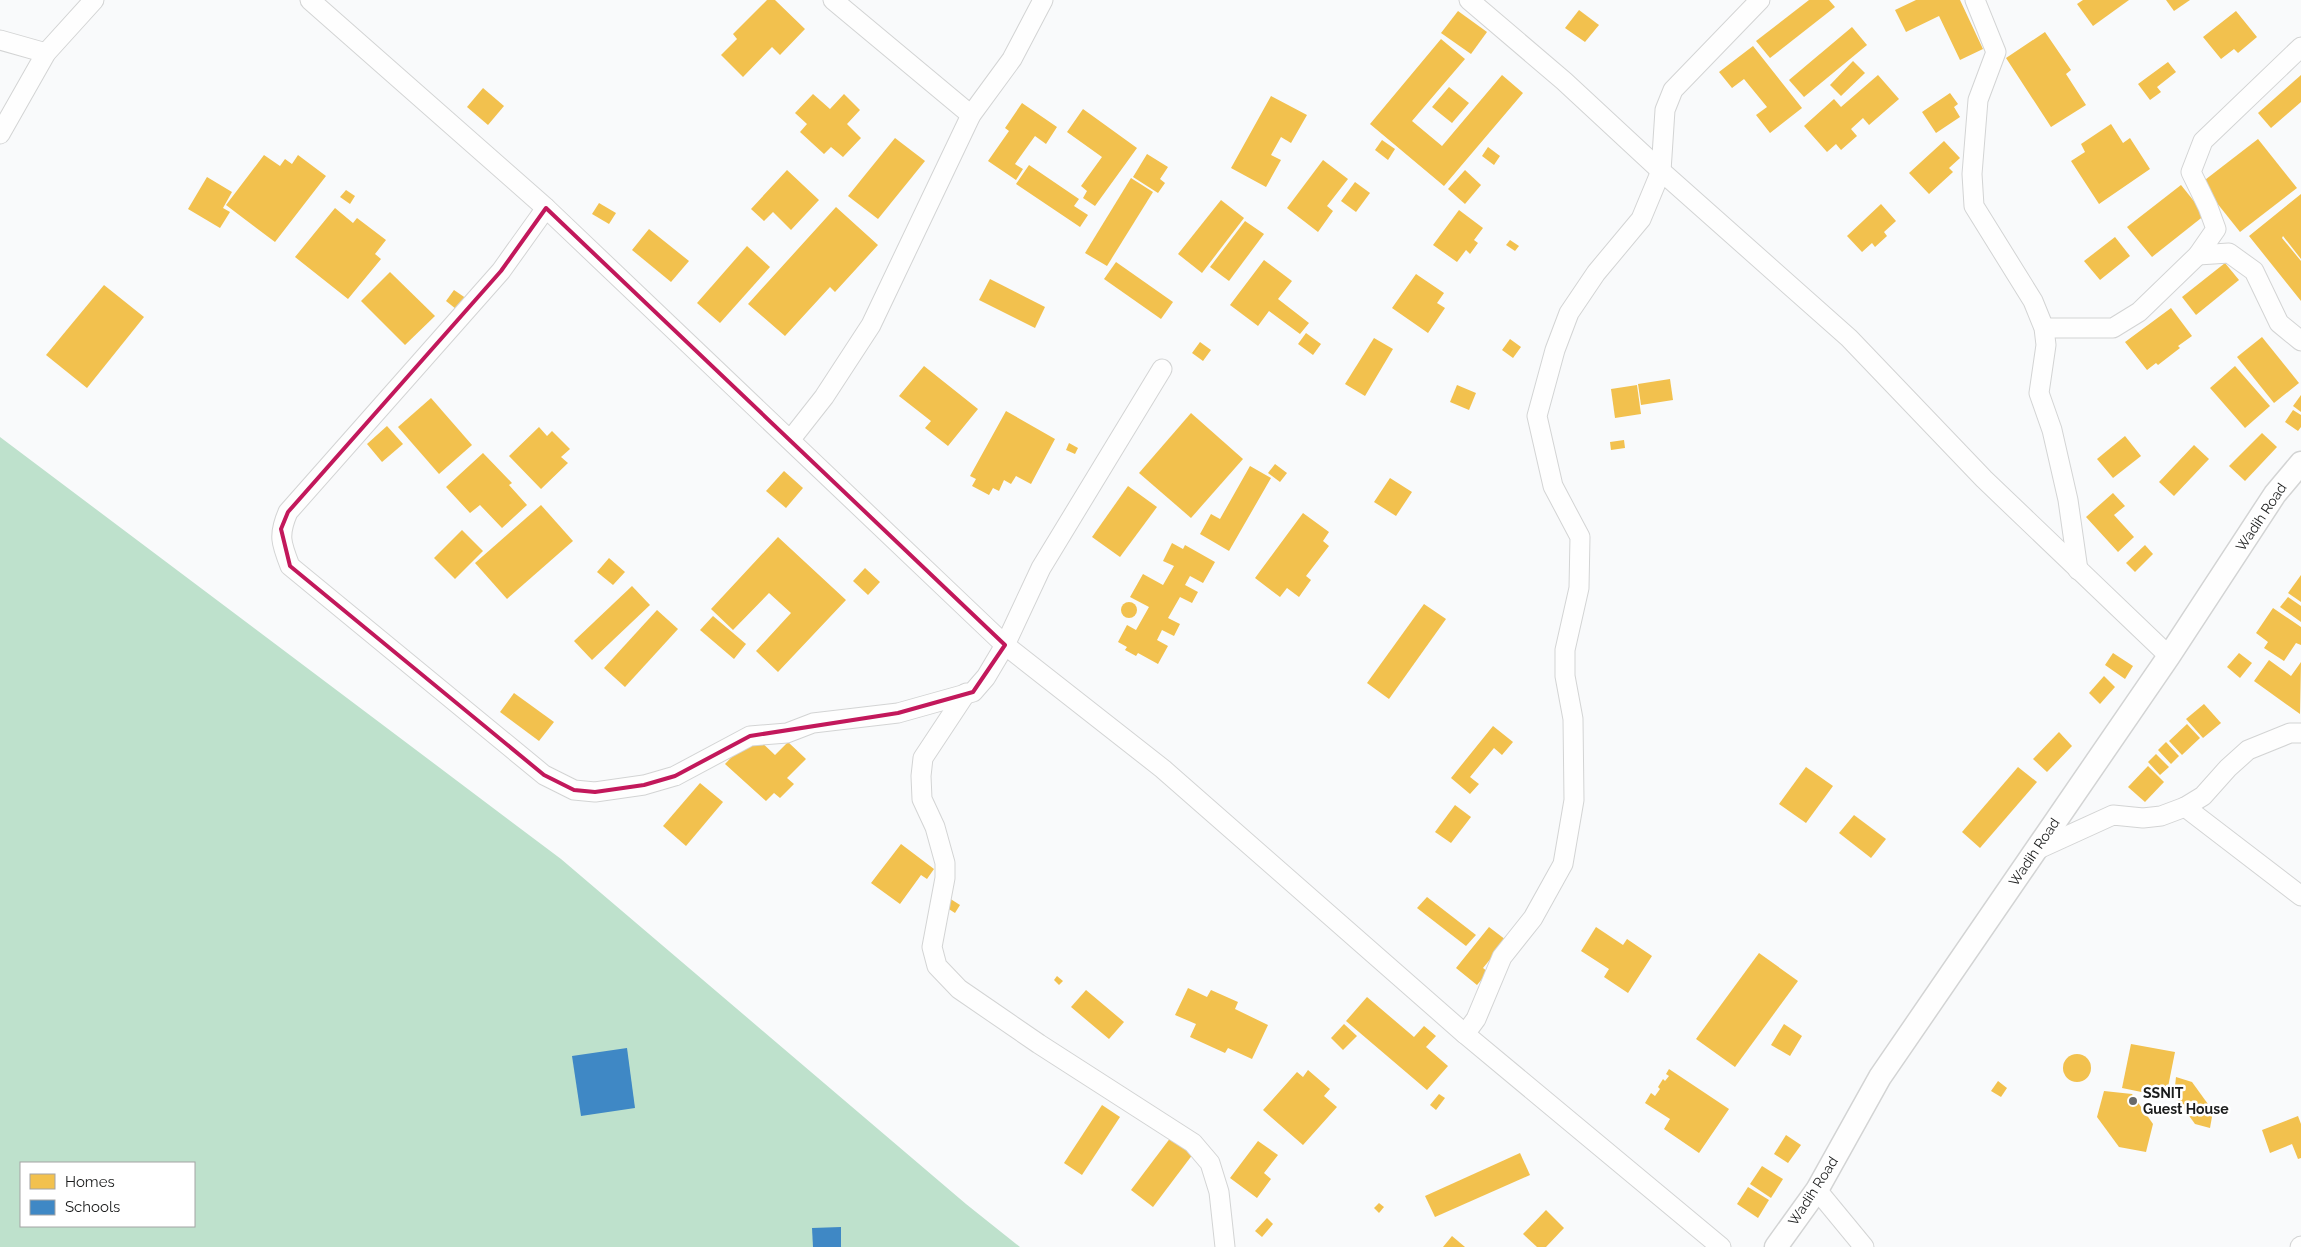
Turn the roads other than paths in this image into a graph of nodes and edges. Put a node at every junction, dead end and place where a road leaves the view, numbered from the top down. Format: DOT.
graph roads {
  1 [pos="94,0"];
  2 [pos="310,0"];
  3 [pos="833,0"];
  4 [pos="1043,0"];
  5 [pos="1469,0"];
  6 [pos="1760,0"];
  7 [pos="1975,0"];
  8 [pos="0,40"];
  9 [pos="2301,47"];
  10 [pos="46,54"];
  11 [pos="972,115"];
  12 [pos="0,134"];
  13 [pos="1661,171"];
  14 [pos="546,208"];
  15 [pos="2198,255"];
  16 [pos="2044,328"];
  17 [pos="2301,341"];
  18 [pos="1162,369"];
  19 [pos="791,439"];
  20 [pos="2301,463"];
  21 [pos="2078,570"];
  22 [pos="1005,645"];
  23 [pos="2169,656"];
  24 [pos="966,693"];
  25 [pos="2301,733"];
  26 [pos="2186,807"];
  27 [pos="2034,851"];
  28 [pos="2301,896"];
  29 [pos="1465,1034"];
  30 [pos="1817,1190"];
  31 [pos="1225,1247"];
  32 [pos="1720,1247"];
  33 [pos="1776,1247"];
  34 [pos="1864,1247"];
  1 -- 10 [label="street"];
  2 -- 14 [label="street"];
  3 -- 11 [label="street"];
  4 -- 11 [label="street"];
  5 -- 13 [label="street"];
  6 -- 13 [label="street"];
  7 -- 16 [label="street"];
  8 -- 10 [label="street"];
  9 -- 15 [label="street"];
  10 -- 12 [label="street"];
  11 -- 19 [label="street"];
  13 -- 21 [label="street"];
  13 -- 29 [label="street"];
  14 -- 19 [label="street"];
  14 -- 24 [label="street"];
  15 -- 16 [label="street"];
  15 -- 17 [label="street"];
  16 -- 21 [label="street"];
  18 -- 22 [label="street"];
  19 -- 22 [label="street"];
  20 -- 23 [label="street, Wadih Road"];
  21 -- 23 [label="street"];
  22 -- 24 [label="street"];
  22 -- 29 [label="street"];
  23 -- 27 [label="street, Wadih Road"];
  24 -- 31 [label="street"];
  25 -- 26 [label="street"];
  26 -- 27 [label="street"];
  26 -- 28 [label="street"];
  27 -- 30 [label="street, Wadih Road"];
  29 -- 32 [label="street"];
  30 -- 33 [label="street, Wadih Road"];
  30 -- 34 [label="street"];
}
